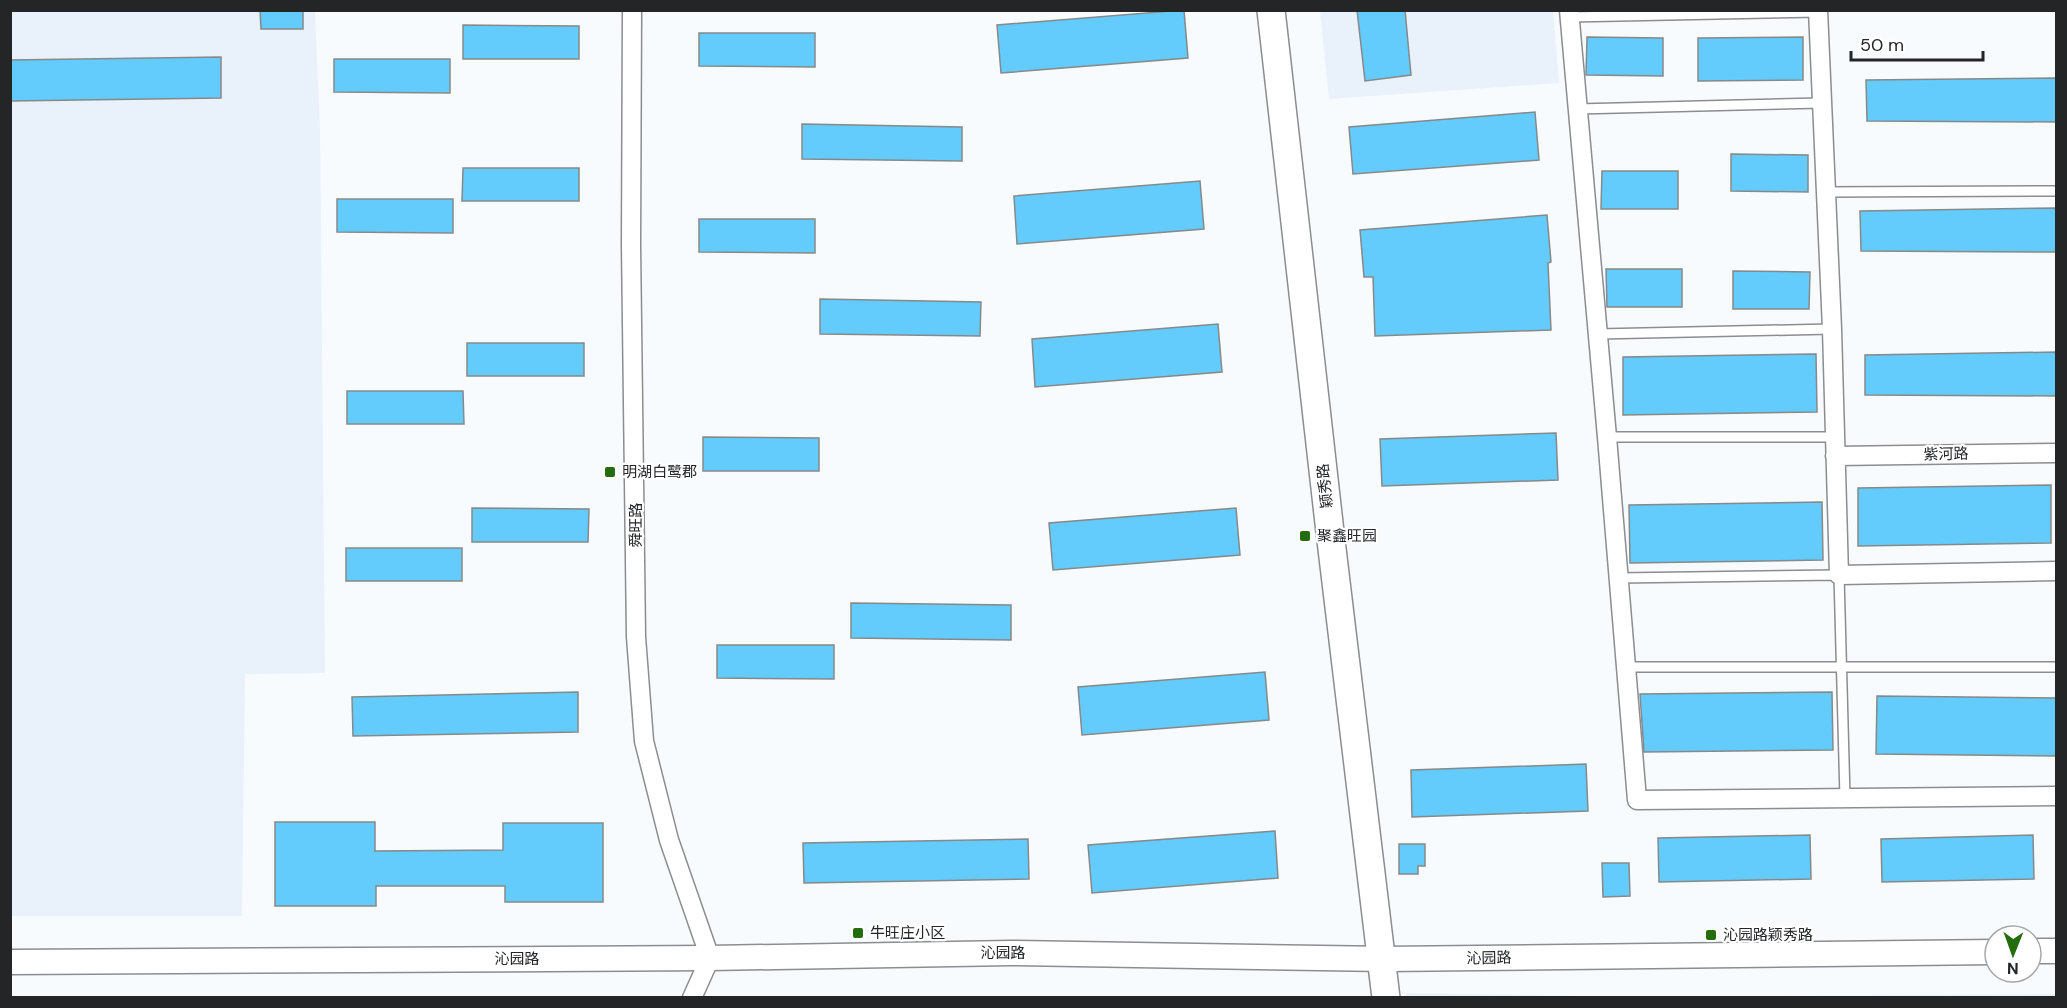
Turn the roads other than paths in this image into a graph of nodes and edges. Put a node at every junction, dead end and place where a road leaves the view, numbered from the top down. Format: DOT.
graph roads {
  1 [pos="632,10"];
  2 [pos="1271,10"];
  3 [pos="1818,11"];
  4 [pos="1569,14"];
  5 [pos="1821,103"];
  6 [pos="1577,109"];
  7 [pos="2056,191"];
  8 [pos="1825,192"];
  9 [pos="1832,329"];
  10 [pos="1598,334"];
  11 [pos="1607,437"];
  12 [pos="1835,447"];
  13 [pos="2056,453"];
  14 [pos="2056,571"];
  15 [pos="1839,575"];
  16 [pos="1619,578"];
  17 [pos="1626,667"];
  18 [pos="1842,667"];
  19 [pos="2056,667"];
  20 [pos="2056,796"];
  21 [pos="1845,798"];
  22 [pos="1983,952"];
  23 [pos="710,958"];
  24 [pos="1382,959"];
  25 [pos="10,963"];
  26 [pos="692,998"];
  27 [pos="1386,998"];
  1 -- 23 [label="street, 舜旺路"];
  2 -- 24 [label="main road, 颖秀路"];
  3 -- 4 [label="lane"];
  3 -- 5 [label="street"];
  4 -- 6 [label="street"];
  5 -- 6 [label="lane"];
  5 -- 8 [label="street"];
  6 -- 10 [label="street"];
  7 -- 8 [label="lane"];
  8 -- 9 [label="street"];
  9 -- 10 [label="lane"];
  9 -- 12 [label="street"];
  10 -- 11 [label="street"];
  11 -- 12 [label="lane"];
  11 -- 16 [label="street"];
  12 -- 13 [label="street, 紫河路"];
  12 -- 15 [label="street"];
  14 -- 15 [label="street"];
  15 -- 16 [label="lane"];
  15 -- 18 [label="lane"];
  16 -- 17 [label="street"];
  17 -- 18 [label="lane"];
  17 -- 21 [label="street"];
  18 -- 19 [label="lane"];
  18 -- 21 [label="lane"];
  20 -- 21 [label="street"];
  22 -- 24 [label="street, 沁园路"];
  23 -- 24 [label="street, 沁园路"];
  23 -- 25 [label="street, 沁园路"];
  23 -- 26 [label="street"];
  24 -- 27 [label="main road, 颖秀路"];
}
